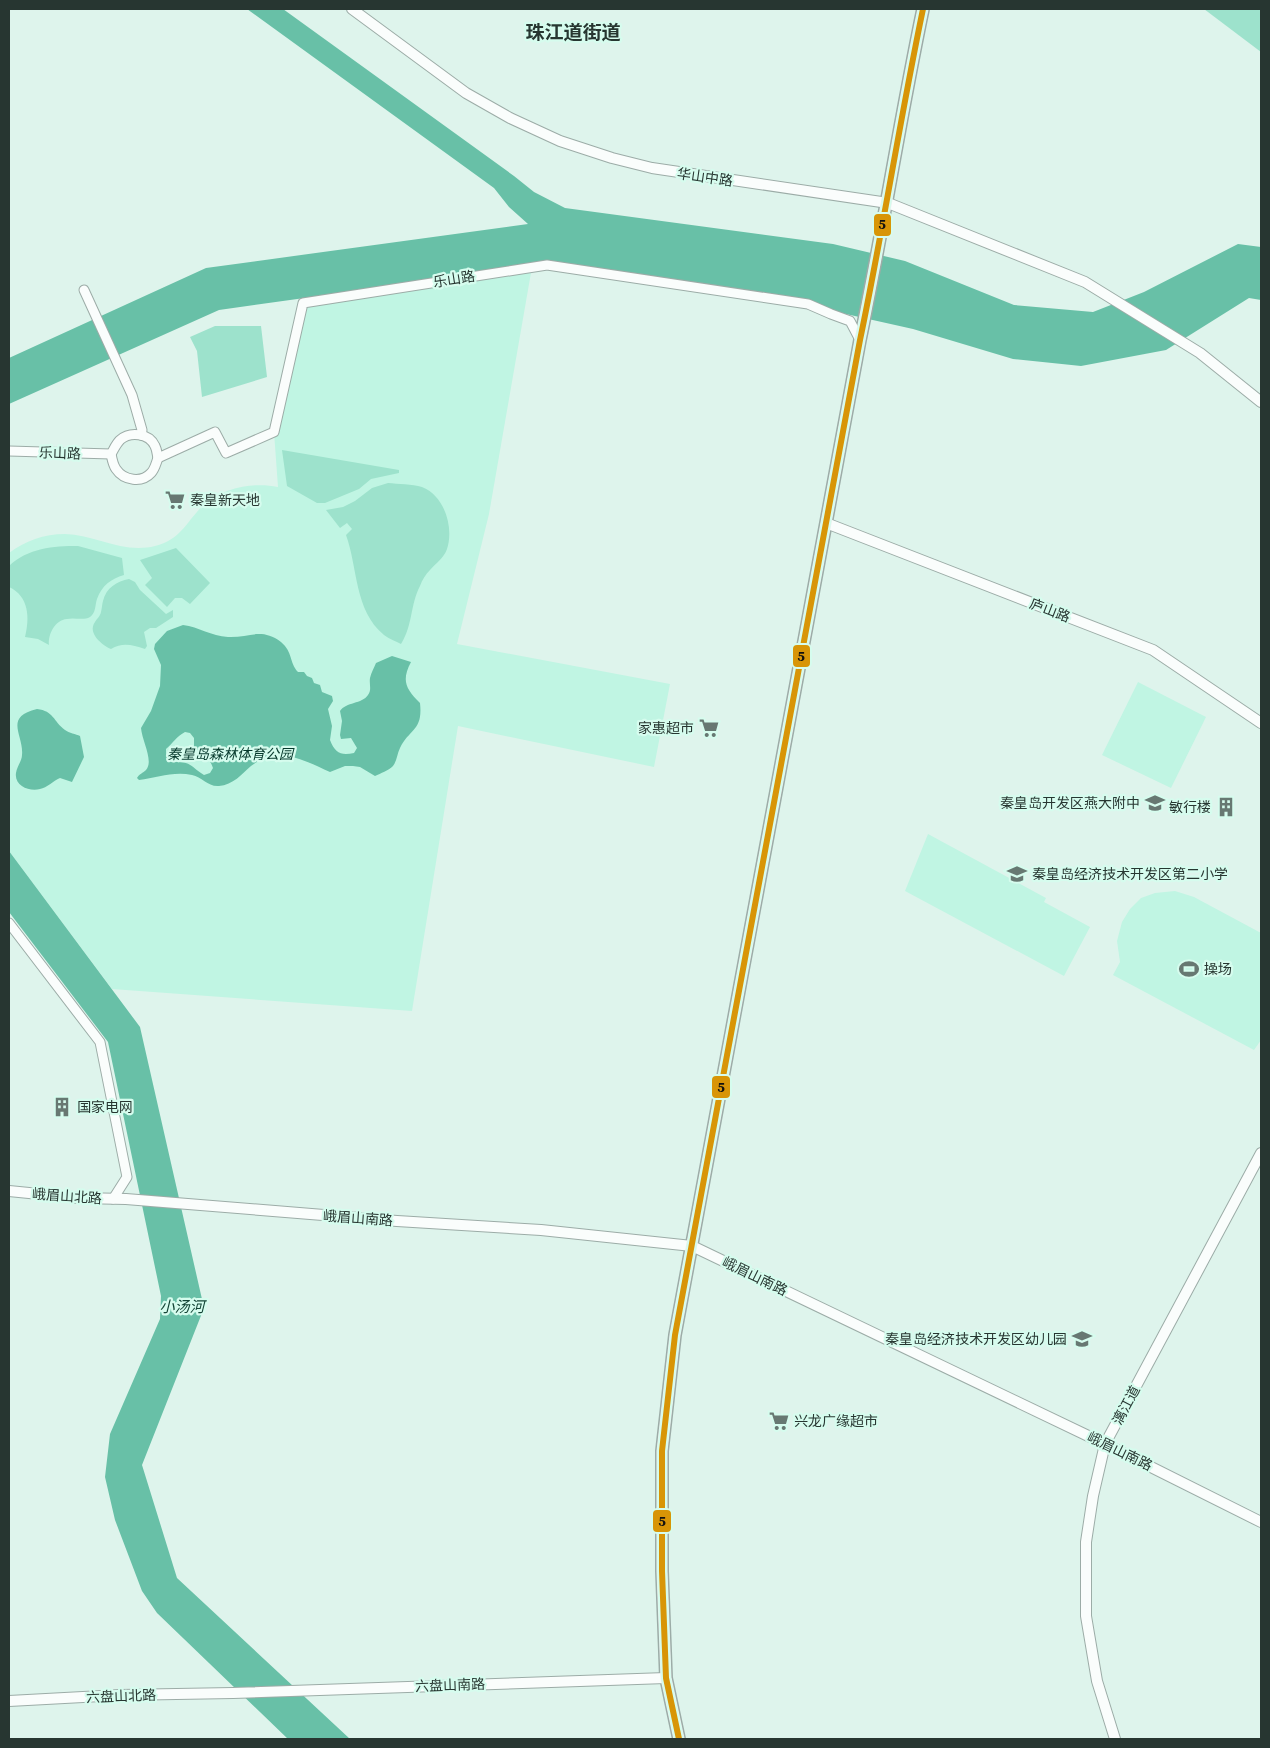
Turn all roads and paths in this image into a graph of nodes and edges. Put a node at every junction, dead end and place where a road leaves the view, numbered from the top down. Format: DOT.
graph roads {
  1 [pos="352,9"];
  2 [pos="923,9"];
  3 [pos="888,203"];
  4 [pos="84,290"];
  5 [pos="860,340"];
  6 [pos="1261,402"];
  7 [pos="141,434"];
  8 [pos="9,451"];
  9 [pos="111,454"];
  10 [pos="158,458"];
  11 [pos="826,523"];
  12 [pos="1261,723"];
  13 [pos="9,923"];
  14 [pos="1261,1153"];
  15 [pos="9,1191"];
  16 [pos="113,1199"];
  17 [pos="200,1205"];
  18 [pos="692,1246"];
  19 [pos="1106,1444"];
  20 [pos="1261,1522"];
  21 [pos="666,1678"];
  22 [pos="233,1694"];
  23 [pos="9,1701"];
  24 [pos="679,1739"];
  25 [pos="1115,1739"];
  1 -- 3 [label="street, 华山中路"];
  2 -- 3 [label="main road"];
  3 -- 5 [label="main road"];
  3 -- 6 [label="street, 华山中路"];
  4 -- 7 [label="street"];
  5 -- 10 [label="street, 乐山路"];
  5 -- 11 [label="main road"];
  7 -- 9 [label="street"];
  7 -- 10 [label="street"];
  8 -- 9 [label="street, 乐山路"];
  9 -- 10 [label="street, 乐山路"];
  11 -- 12 [label="street, 庐山路"];
  11 -- 18 [label="main road"];
  13 -- 16 [label="street"];
  14 -- 19 [label="street, 漓江道"];
  15 -- 16 [label="street, 峨眉山北路"];
  16 -- 17 [label="street, 峨眉山北路"];
  17 -- 18 [label="street, 峨眉山南路"];
  18 -- 19 [label="street, 峨眉山南路"];
  18 -- 21 [label="main road"];
  19 -- 20 [label="street, 峨眉山南路"];
  19 -- 25 [label="street, 漓江道"];
  21 -- 22 [label="street, 六盘山南路"];
  21 -- 24 [label="main road"];
  22 -- 23 [label="street, 六盘山北路"];
}
